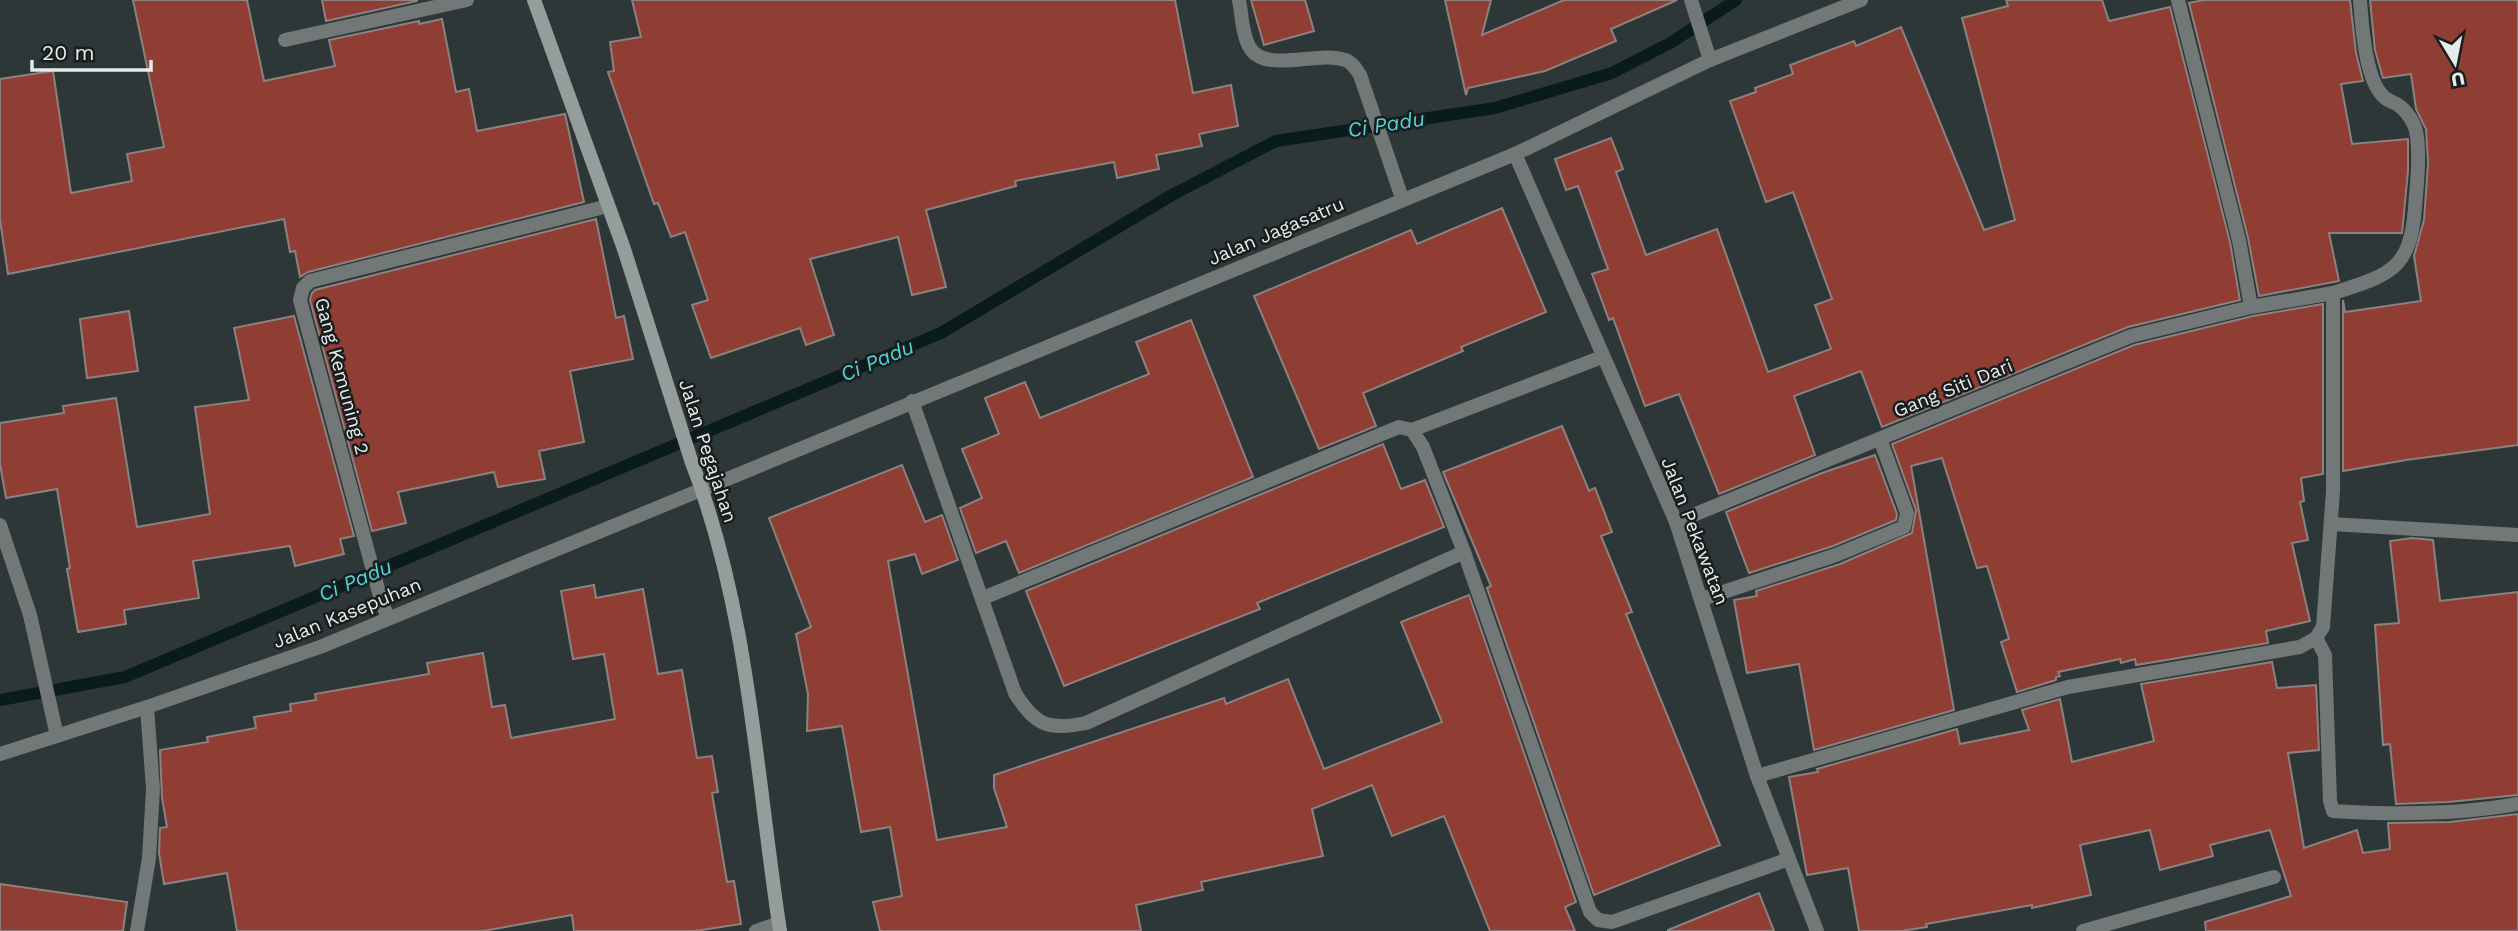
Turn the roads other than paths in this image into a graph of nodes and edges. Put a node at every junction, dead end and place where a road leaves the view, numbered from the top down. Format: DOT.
graph roads {
  1 [pos="467,0"];
  2 [pos="534,0"];
  3 [pos="1239,0"];
  4 [pos="1691,0"];
  5 [pos="1861,0"];
  6 [pos="2178,0"];
  7 [pos="2360,0"];
  8 [pos="285,40"];
  9 [pos="1710,60"];
  10 [pos="1515,153"];
  11 [pos="1402,198"];
  12 [pos="608,206"];
  13 [pos="2333,293"];
  14 [pos="2251,307"];
  15 [pos="1602,357"];
  16 [pos="912,401"];
  17 [pos="1412,430"];
  18 [pos="1880,439"];
  19 [pos="701,488"];
  20 [pos="1676,522"];
  21 [pos="2331,524"];
  22 [pos="0,525"];
  23 [pos="2518,535"];
  24 [pos="1464,552"];
  25 [pos="983,598"];
  26 [pos="1702,599"];
  27 [pos="388,618"];
  28 [pos="2316,638"];
  29 [pos="147,707"];
  30 [pos="57,736"];
  31 [pos="0,754"];
  32 [pos="1757,776"];
  33 [pos="2518,804"];
  34 [pos="1789,859"];
  35 [pos="2274,877"];
  36 [pos="779,927"];
  37 [pos="137,931"];
  38 [pos="756,931"];
  39 [pos="1816,931"];
  40 [pos="2083,931"];
  1 -- 8 [label="street"];
  2 -- 12 [label="street, Jalan Pegajahan"];
  3 -- 11 [label="street"];
  4 -- 9 [label="street"];
  5 -- 9 [label="street, Jalan Jagasatru"];
  6 -- 14 [label="street"];
  7 -- 13 [label="street, Gang Siti Dari"];
  9 -- 10 [label="street, Jalan Jagasatru"];
  10 -- 11 [label="street, Jalan Jagasatru"];
  10 -- 15 [label="street, Jalan Pekawatan"];
  11 -- 16 [label="street, Jalan Jagasatru"];
  12 -- 19 [label="street, Jalan Pegajahan"];
  12 -- 27 [label="street, Gang Kemuning 2"];
  13 -- 14 [label="street, Gang Siti Dari"];
  13 -- 21 [label="street"];
  14 -- 18 [label="street, Gang Siti Dari"];
  15 -- 17 [label="street"];
  15 -- 20 [label="street, Jalan Pekawatan"];
  16 -- 19 [label="street, Jalan Jagasatru"];
  16 -- 25 [label="street"];
  17 -- 24 [label="street"];
  17 -- 25 [label="street"];
  18 -- 20 [label="street, Gang Siti Dari"];
  18 -- 26 [label="street"];
  19 -- 27 [label="street, Jalan Kasepuhan"];
  19 -- 36 [label="street, Jalan Pegajahan"];
  20 -- 26 [label="street, Jalan Pekawatan"];
  21 -- 23 [label="street"];
  21 -- 28 [label="street"];
  22 -- 30 [label="street"];
  24 -- 25 [label="street"];
  24 -- 34 [label="street"];
  26 -- 32 [label="street, Jalan Pekawatan"];
  27 -- 29 [label="street, Jalan Kasepuhan"];
  28 -- 32 [label="street"];
  28 -- 33 [label="street"];
  29 -- 30 [label="street, Jalan Kasepuhan"];
  29 -- 37 [label="street"];
  30 -- 31 [label="street, Jalan Kasepuhan"];
  32 -- 34 [label="street, Jalan Pekawatan"];
  34 -- 39 [label="street, Jalan Pekawatan"];
  35 -- 40 [label="street"];
  36 -- 38 [label="street"];
}
